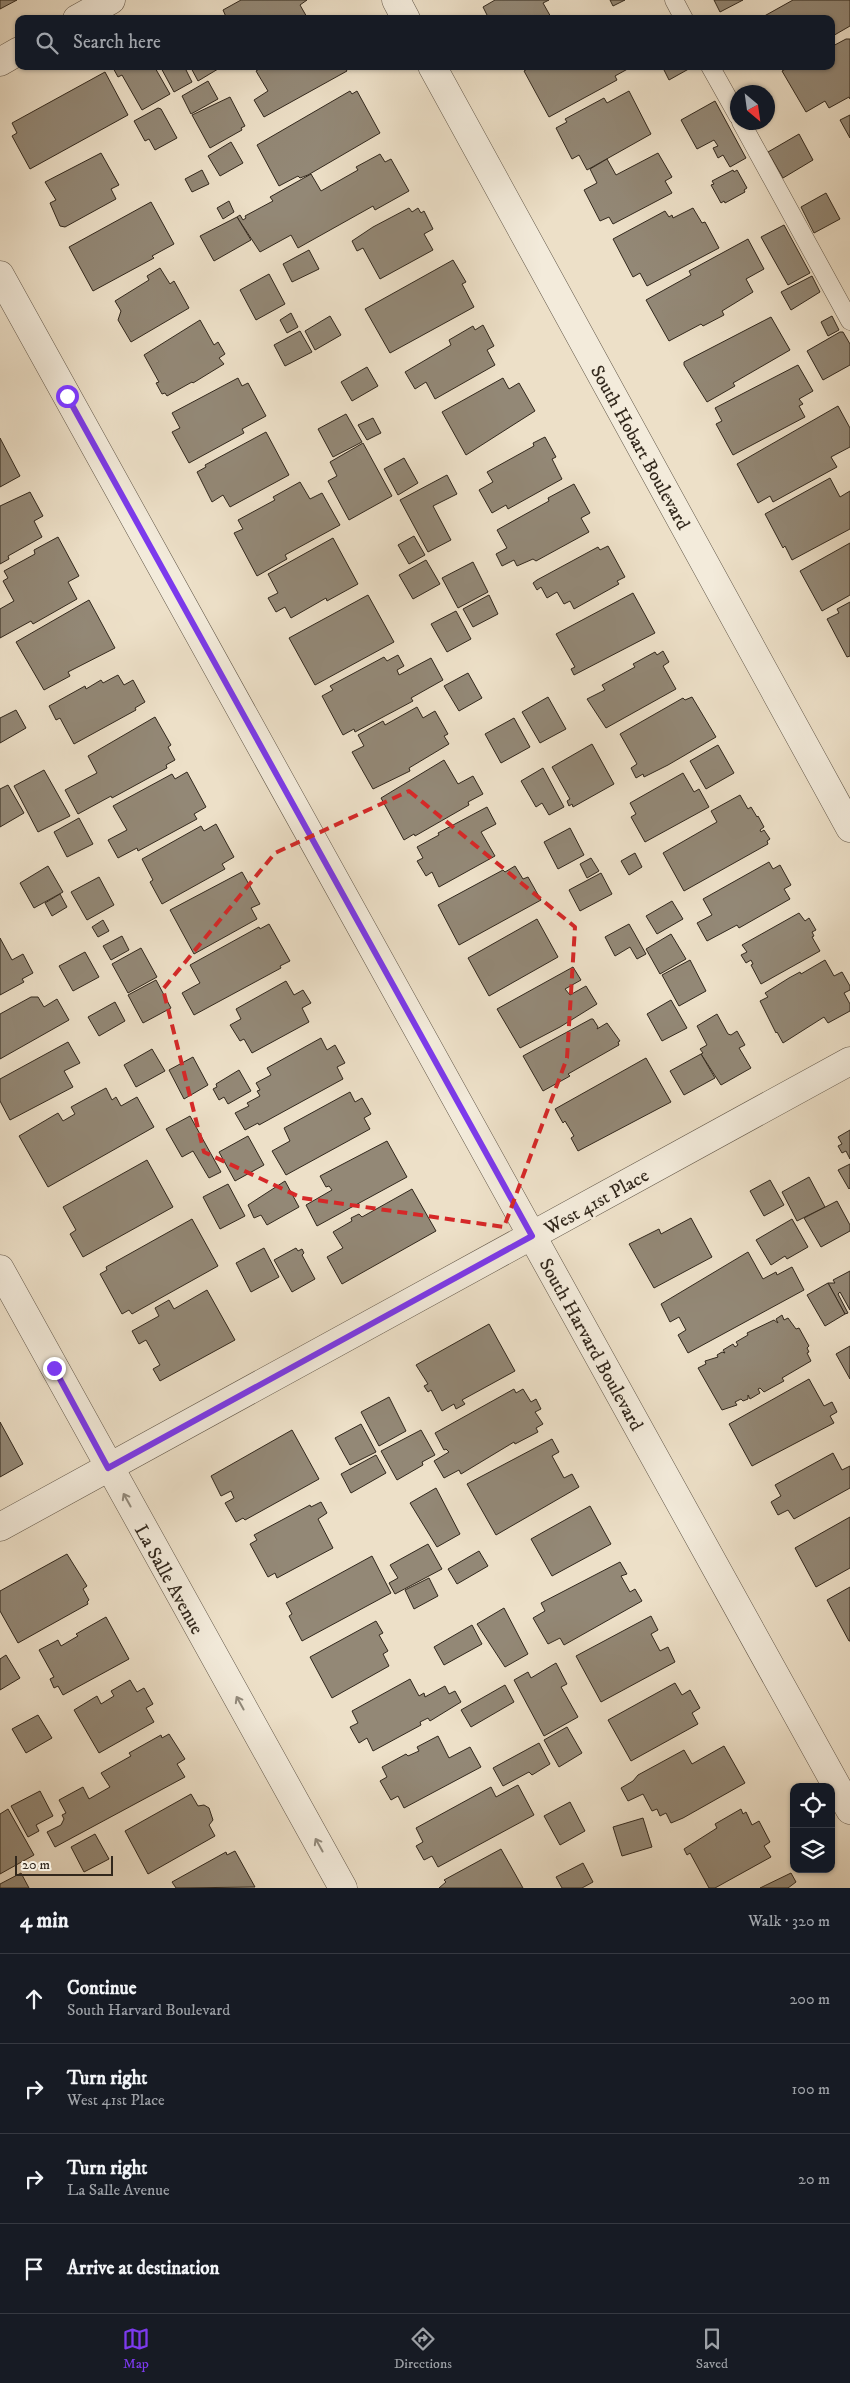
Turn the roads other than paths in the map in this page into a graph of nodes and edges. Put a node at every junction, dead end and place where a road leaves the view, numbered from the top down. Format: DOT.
graph roads {
  1 [pos="111,0"];
  2 [pos="396,0"];
  3 [pos="674,0"];
  4 [pos="84,15"];
  5 [pos="404,15"];
  6 [pos="682,15"];
  7 [pos="15,53"];
  8 [pos="0,62"];
  9 [pos="434,70"];
  10 [pos="712,70"];
  11 [pos="730,102"];
  12 [pos="745,130"];
  13 [pos="0,275"];
  14 [pos="850,321"];
  15 [pos="850,828"];
  16 [pos="850,1062"];
  17 [pos="532,1236"];
  18 [pos="0,1269"];
  19 [pos="108,1468"];
  20 [pos="0,1527"];
  21 [pos="850,1810"];
  22 [pos="343,1888"];
  1 -- 4 [label="street"];
  2 -- 5 [label="street"];
  3 -- 6 [label="lane"];
  7 -- 8 [label="street"];
  9 -- 15 [label="street, South Hobart Boulevard"];
  10 -- 11 [label="lane"];
  12 -- 14 [label="lane"];
  13 -- 17 [label="street, South Harvard Boulevard"];
  16 -- 17 [label="street, West 41st Place"];
  17 -- 19 [label="street, West 41st Place"];
  17 -- 21 [label="street, South Harvard Boulevard"];
  18 -- 19 [label="street, La Salle Avenue"];
  19 -- 20 [label="street, West 41st Place"];
  22 -- 19 [label="street, La Salle Avenue, one-way"];
}
